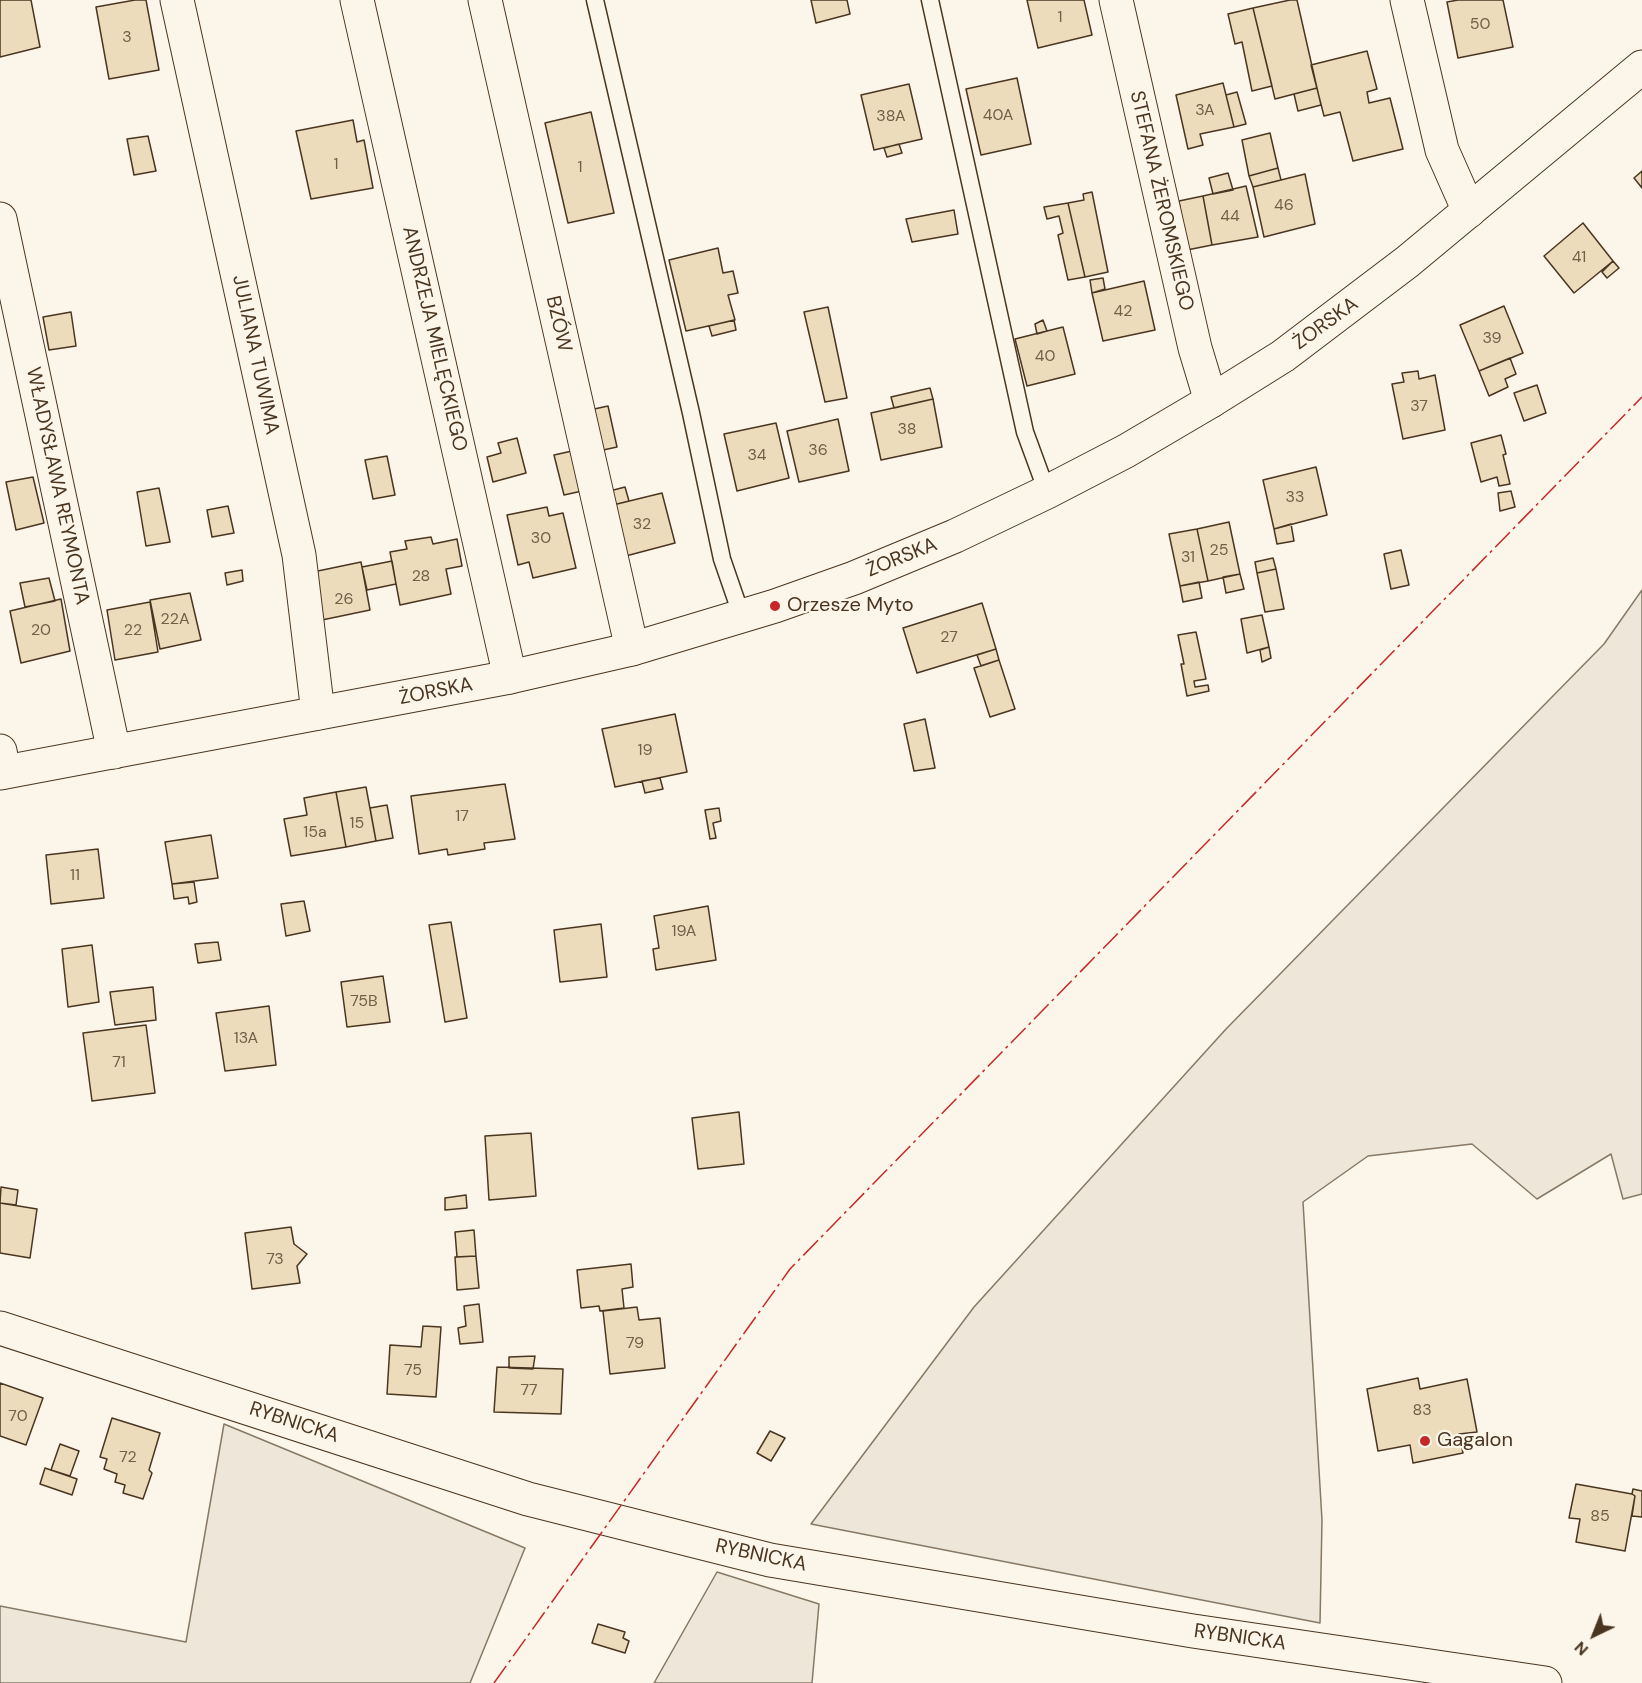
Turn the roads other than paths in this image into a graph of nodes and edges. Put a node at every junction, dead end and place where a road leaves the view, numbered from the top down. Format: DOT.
graph roads {
  1 [pos="177,0"];
  2 [pos="357,0"];
  3 [pos="485,0"];
  4 [pos="595,0"];
  5 [pos="930,0"];
  6 [pos="1116,0"];
  7 [pos="1407,0"];
  8 [pos="1642,67"];
  9 [pos="1469,212"];
  10 [pos="0,219"];
  11 [pos="1211,401"];
  12 [pos="1047,492"];
  13 [pos="742,617"];
  14 [pos="632,649"];
  15 [pos="510,678"];
  16 [pos="318,713"];
  17 [pos="114,752"];
  18 [pos="1,766"];
  19 [pos="0,1328"];
  20 [pos="1545,1683"];
  1 -- 16 [label="street, JULIANA TUWIMA"];
  2 -- 15 [label="street, ANDRZEJA MIELĘCKIEGO"];
  3 -- 14 [label="street, BZÓW"];
  4 -- 13 [label="lane"];
  5 -- 12 [label="lane"];
  6 -- 11 [label="street, STEFANA ŻEROMSKIEGO"];
  7 -- 9 [label="street"];
  8 -- 9 [label="street, ŻORSKA"];
  9 -- 11 [label="street, ŻORSKA"];
  10 -- 17 [label="street, WŁADYSŁAWA REYMONTA"];
  11 -- 12 [label="street, ŻORSKA"];
  12 -- 13 [label="street, ŻORSKA"];
  13 -- 14 [label="street, ŻORSKA"];
  14 -- 15 [label="street, ŻORSKA"];
  15 -- 16 [label="street, ŻORSKA"];
  16 -- 17 [label="street, ŻORSKA"];
  17 -- 18 [label="street, ŻORSKA"];
  19 -- 20 [label="street, RYBNICKA"];
}
